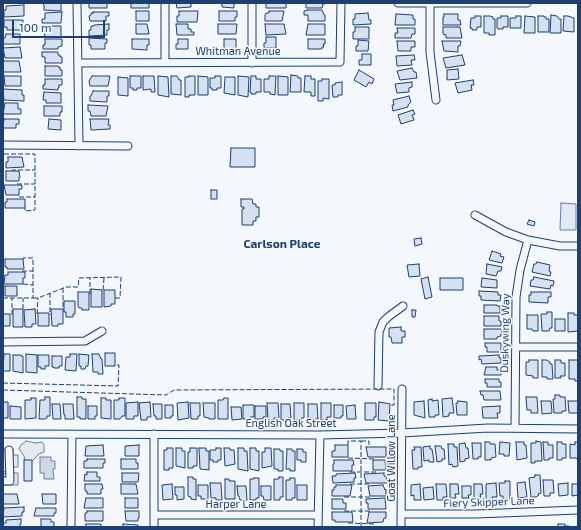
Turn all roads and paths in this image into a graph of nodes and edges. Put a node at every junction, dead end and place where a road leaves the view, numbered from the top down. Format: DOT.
graph roads {
  1 [pos="77,3"];
  2 [pos="165,3"];
  3 [pos="252,3"];
  4 [pos="341,3"];
  5 [pos="398,3"];
  6 [pos="430,3"];
  7 [pos="472,3"];
  8 [pos="527,3"];
  9 [pos="165,62"];
  10 [pos="78,63"];
  11 [pos="252,63"];
  12 [pos="436,100"];
  13 [pos="3,146"];
  14 [pos="79,146"];
  15 [pos="128,146"];
  16 [pos="475,215"];
  17 [pos="528,240"];
  18 [pos="578,246"];
  19 [pos="403,306"];
  20 [pos="102,331"];
  21 [pos="3,342"];
  22 [pos="516,347"];
  23 [pos="578,347"];
  24 [pos="378,386"];
  25 [pos="402,389"];
  26 [pos="515,428"];
  27 [pos="578,429"];
  28 [pos="402,433"];
  29 [pos="3,434"];
  30 [pos="72,434"];
  31 [pos="154,434"];
  32 [pos="320,435"];
  33 [pos="9,450"];
  34 [pos="3,482"];
  35 [pos="578,510"];
  36 [pos="154,514"];
  37 [pos="401,514"];
  38 [pos="318,515"];
  39 [pos="72,527"];
  40 [pos="154,527"];
  41 [pos="318,527"];
  42 [pos="401,527"];
  1 -- 10 [label="street"];
  2 -- 9 [label="street"];
  3 -- 11 [label="street"];
  4 -- 11 [label="street, Whitman Avenue"];
  5 -- 6 [label="street"];
  6 -- 7 [label="street"];
  6 -- 12 [label="street"];
  7 -- 8 [label="street"];
  9 -- 10 [label="street, Whitman Avenue"];
  9 -- 11 [label="street, Whitman Avenue"];
  10 -- 14 [label="street"];
  13 -- 14 [label="street"];
  14 -- 15 [label="street"];
  16 -- 17 [label="street"];
  17 -- 18 [label="street"];
  17 -- 22 [label="street, Duskywing Way"];
  19 -- 24 [label="street"];
  20 -- 21 [label="street"];
  22 -- 23 [label="street"];
  22 -- 26 [label="street, Duskywing Way"];
  25 -- 28 [label="street, Goat Willow Lane"];
  26 -- 27 [label="street, English Oak Street"];
  26 -- 28 [label="street, English Oak Street"];
  28 -- 32 [label="street, English Oak Street"];
  28 -- 37 [label="street, Goat Willow Lane"];
  29 -- 30 [label="street, English Oak Street"];
  30 -- 31 [label="street, English Oak Street"];
  30 -- 39 [label="street"];
  31 -- 32 [label="street, English Oak Street"];
  31 -- 36 [label="street"];
  32 -- 38 [label="street"];
  33 -- 34 [label="street"];
  35 -- 37 [label="street, Fiery Skipper Lane"];
  36 -- 38 [label="street, Harper Lane"];
  36 -- 40 [label="street"];
  37 -- 42 [label="street, Goat Willow Lane"];
  38 -- 41 [label="street"];
}
